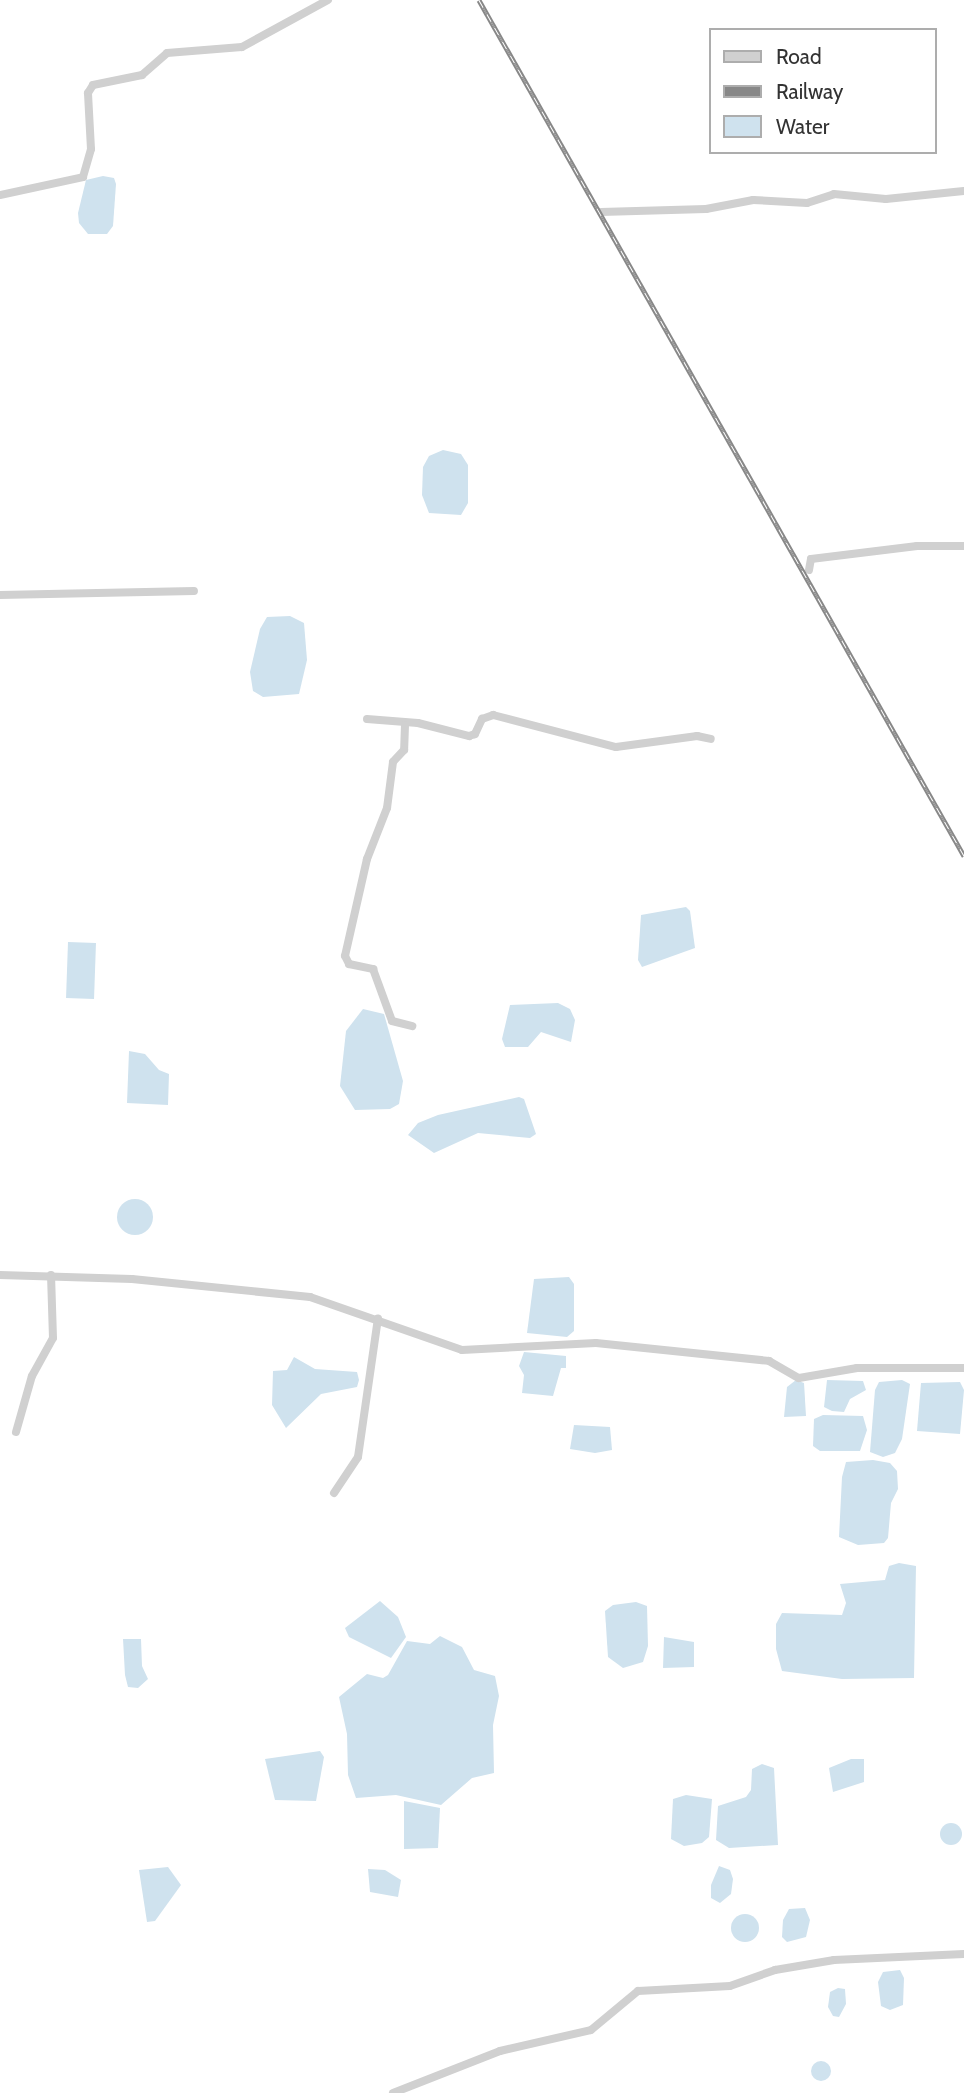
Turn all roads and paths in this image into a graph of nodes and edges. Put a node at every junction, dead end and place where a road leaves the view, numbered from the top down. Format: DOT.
graph roads {
  1 [pos="328,0"];
  2 [pos="964,191"];
  3 [pos="0,195"];
  4 [pos="601,212"];
  5 [pos="964,546"];
  6 [pos="809,570"];
  7 [pos="194,591"];
  8 [pos="0,595"];
  9 [pos="367,719"];
  10 [pos="405,725"];
  11 [pos="711,739"];
  12 [pos="412,1026"];
  13 [pos="0,1275"];
  14 [pos="51,1275"];
  15 [pos="378,1318"];
  16 [pos="964,1368"];
  17 [pos="16,1432"];
  18 [pos="334,1493"];
  19 [pos="964,1954"];
  20 [pos="393,2093"];
  1 -- 3 [label="street"];
  2 -- 4 [label="street"];
  5 -- 6 [label="street"];
  7 -- 8 [label="street"];
  9 -- 10 [label="street"];
  10 -- 11 [label="street"];
  10 -- 12 [label="street"];
  13 -- 14 [label="street"];
  14 -- 15 [label="street"];
  14 -- 17 [label="street"];
  15 -- 16 [label="street"];
  15 -- 18 [label="street"];
  19 -- 20 [label="street"];
}
